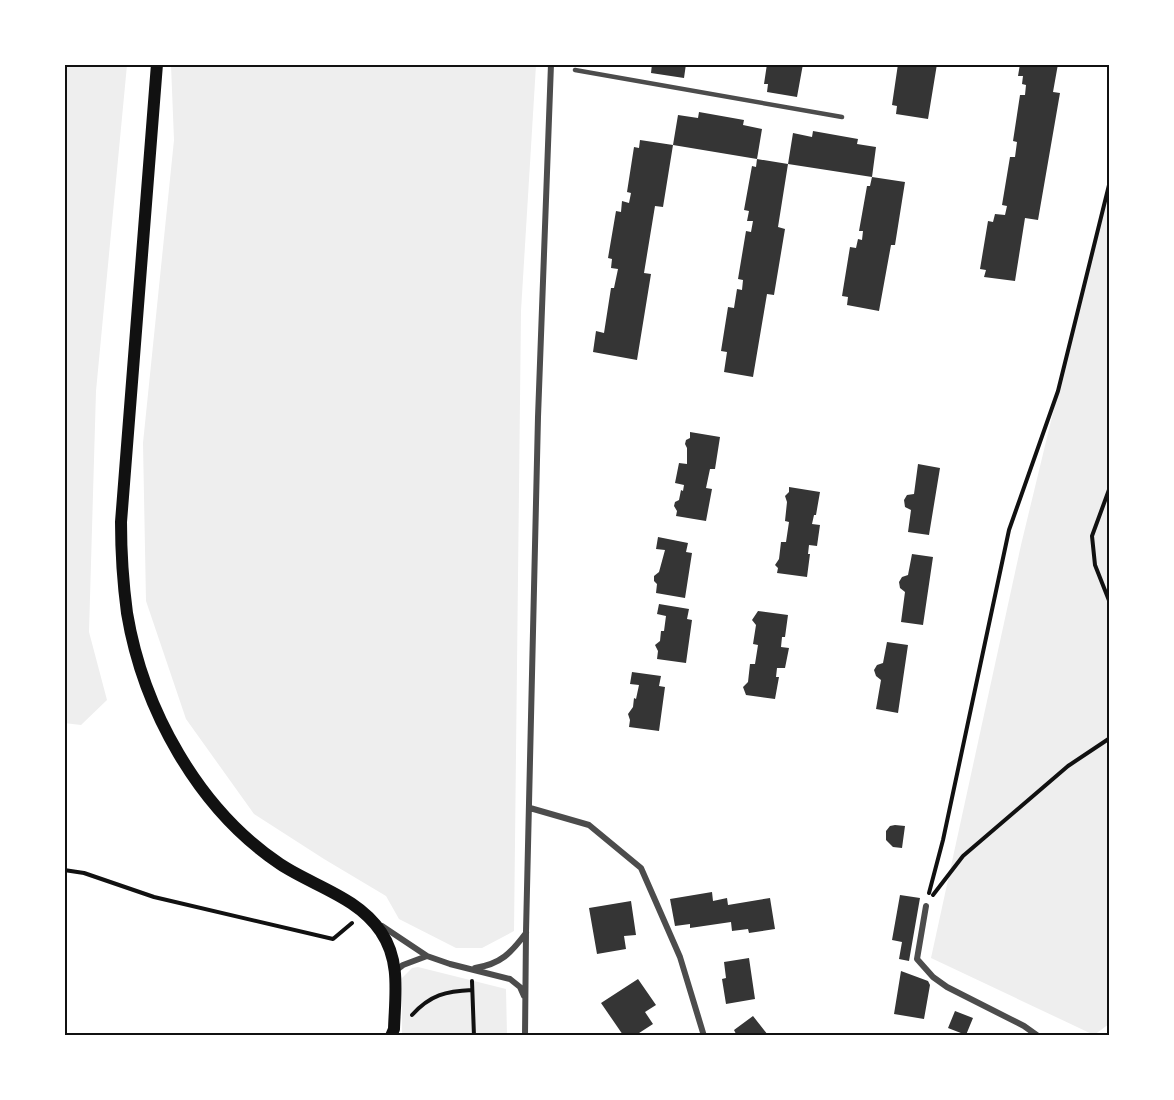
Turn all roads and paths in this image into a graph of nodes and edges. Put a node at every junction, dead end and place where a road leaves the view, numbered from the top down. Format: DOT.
graph roads {
  1 [pos="157,64"];
  2 [pos="551,64"];
  3 [pos="575,70"];
  4 [pos="842,117"];
  5 [pos="1110,181"];
  6 [pos="1110,487"];
  7 [pos="1110,603"];
  8 [pos="1110,738"];
  9 [pos="530,807"];
  10 [pos="64,870"];
  11 [pos="926,906"];
  12 [pos="364,913"];
  13 [pos="526,932"];
  14 [pos="427,956"];
  15 [pos="471,968"];
  16 [pos="396,971"];
  17 [pos="526,999"];
  18 [pos="408,1025"];
  19 [pos="394,1033"];
  20 [pos="474,1035"];
  21 [pos="525,1035"];
  22 [pos="704,1035"];
  23 [pos="1038,1035"];
  1 -- 12 [label="main road"];
  2 -- 9 [label="street"];
  3 -- 4 [label="lane"];
  5 -- 11 [label="path"];
  6 -- 7 [label="path"];
  8 -- 11 [label="path"];
  9 -- 13 [label="street"];
  9 -- 22 [label="street"];
  10 -- 12 [label="path"];
  11 -- 23 [label="street"];
  12 -- 14 [label="street"];
  12 -- 16 [label="main road"];
  13 -- 15 [label="street"];
  13 -- 17 [label="street"];
  14 -- 15 [label="street"];
  14 -- 16 [label="street"];
  15 -- 17 [label="street"];
  16 -- 19 [label="main road"];
  17 -- 21 [label="street"];
  18 -- 20 [label="path"];
}
